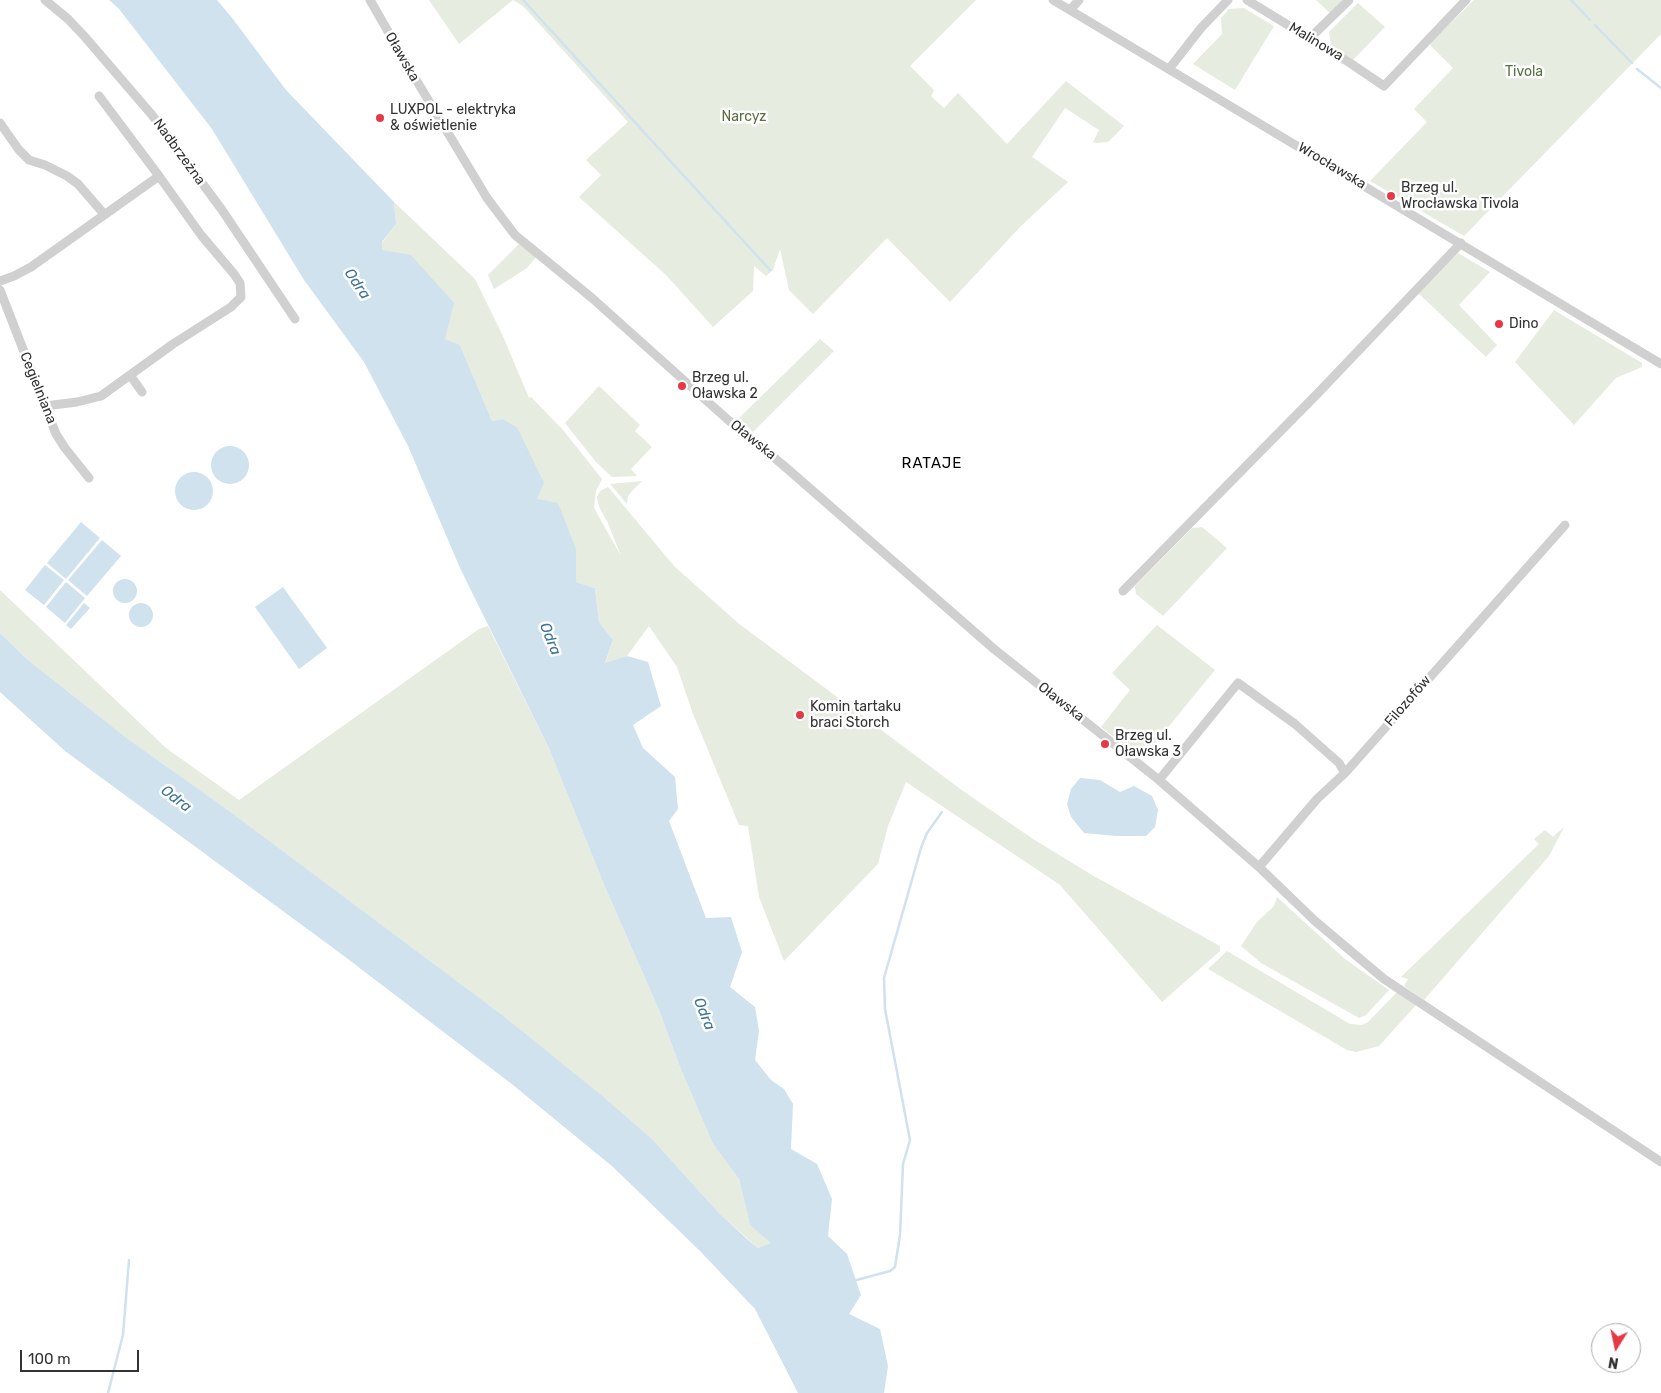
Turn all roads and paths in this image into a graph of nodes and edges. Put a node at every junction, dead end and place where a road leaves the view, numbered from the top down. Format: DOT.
graph roads {
  1 [pos="45,0"];
  2 [pos="370,0"];
  3 [pos="1053,0"];
  4 [pos="1079,0"];
  5 [pos="1228,0"];
  6 [pos="1247,0"];
  7 [pos="1349,0"];
  8 [pos="1466,0"];
  9 [pos="1070,10"];
  10 [pos="1310,38"];
  11 [pos="1169,68"];
  12 [pos="99,96"];
  13 [pos="0,123"];
  14 [pos="159,176"];
  15 [pos="104,214"];
  16 [pos="1461,243"];
  17 [pos="0,280"];
  18 [pos="0,290"];
  19 [pos="295,319"];
  20 [pos="1661,364"];
  21 [pos="130,376"];
  22 [pos="142,392"];
  23 [pos="45,406"];
  24 [pos="89,478"];
  25 [pos="1565,525"];
  26 [pos="1123,591"];
  27 [pos="1345,773"];
  28 [pos="1159,780"];
  29 [pos="1259,867"];
  30 [pos="1661,1162"];
  1 -- 19 [label="street, Nadbrzeżna"];
  2 -- 28 [label="street, Oławska"];
  3 -- 9 [label="street, Wrocławska"];
  4 -- 9 [label="street"];
  5 -- 11 [label="street"];
  6 -- 10 [label="street, Malinowa"];
  7 -- 10 [label="street"];
  8 -- 10 [label="street, Malinowa"];
  9 -- 11 [label="street, Wrocławska"];
  11 -- 16 [label="street, Wrocławska"];
  12 -- 14 [label="street"];
  13 -- 15 [label="street"];
  14 -- 15 [label="street"];
  14 -- 21 [label="street"];
  15 -- 17 [label="street"];
  16 -- 20 [label="street, Wrocławska"];
  16 -- 26 [label="street"];
  18 -- 23 [label="street, Cegielniana"];
  21 -- 22 [label="street"];
  21 -- 23 [label="street"];
  23 -- 24 [label="street, Cegielniana"];
  25 -- 27 [label="street, Filozofów"];
  27 -- 28 [label="street"];
  27 -- 29 [label="street, Filozofów"];
  28 -- 29 [label="street, Oławska"];
  29 -- 30 [label="street, Oławska"];
}
